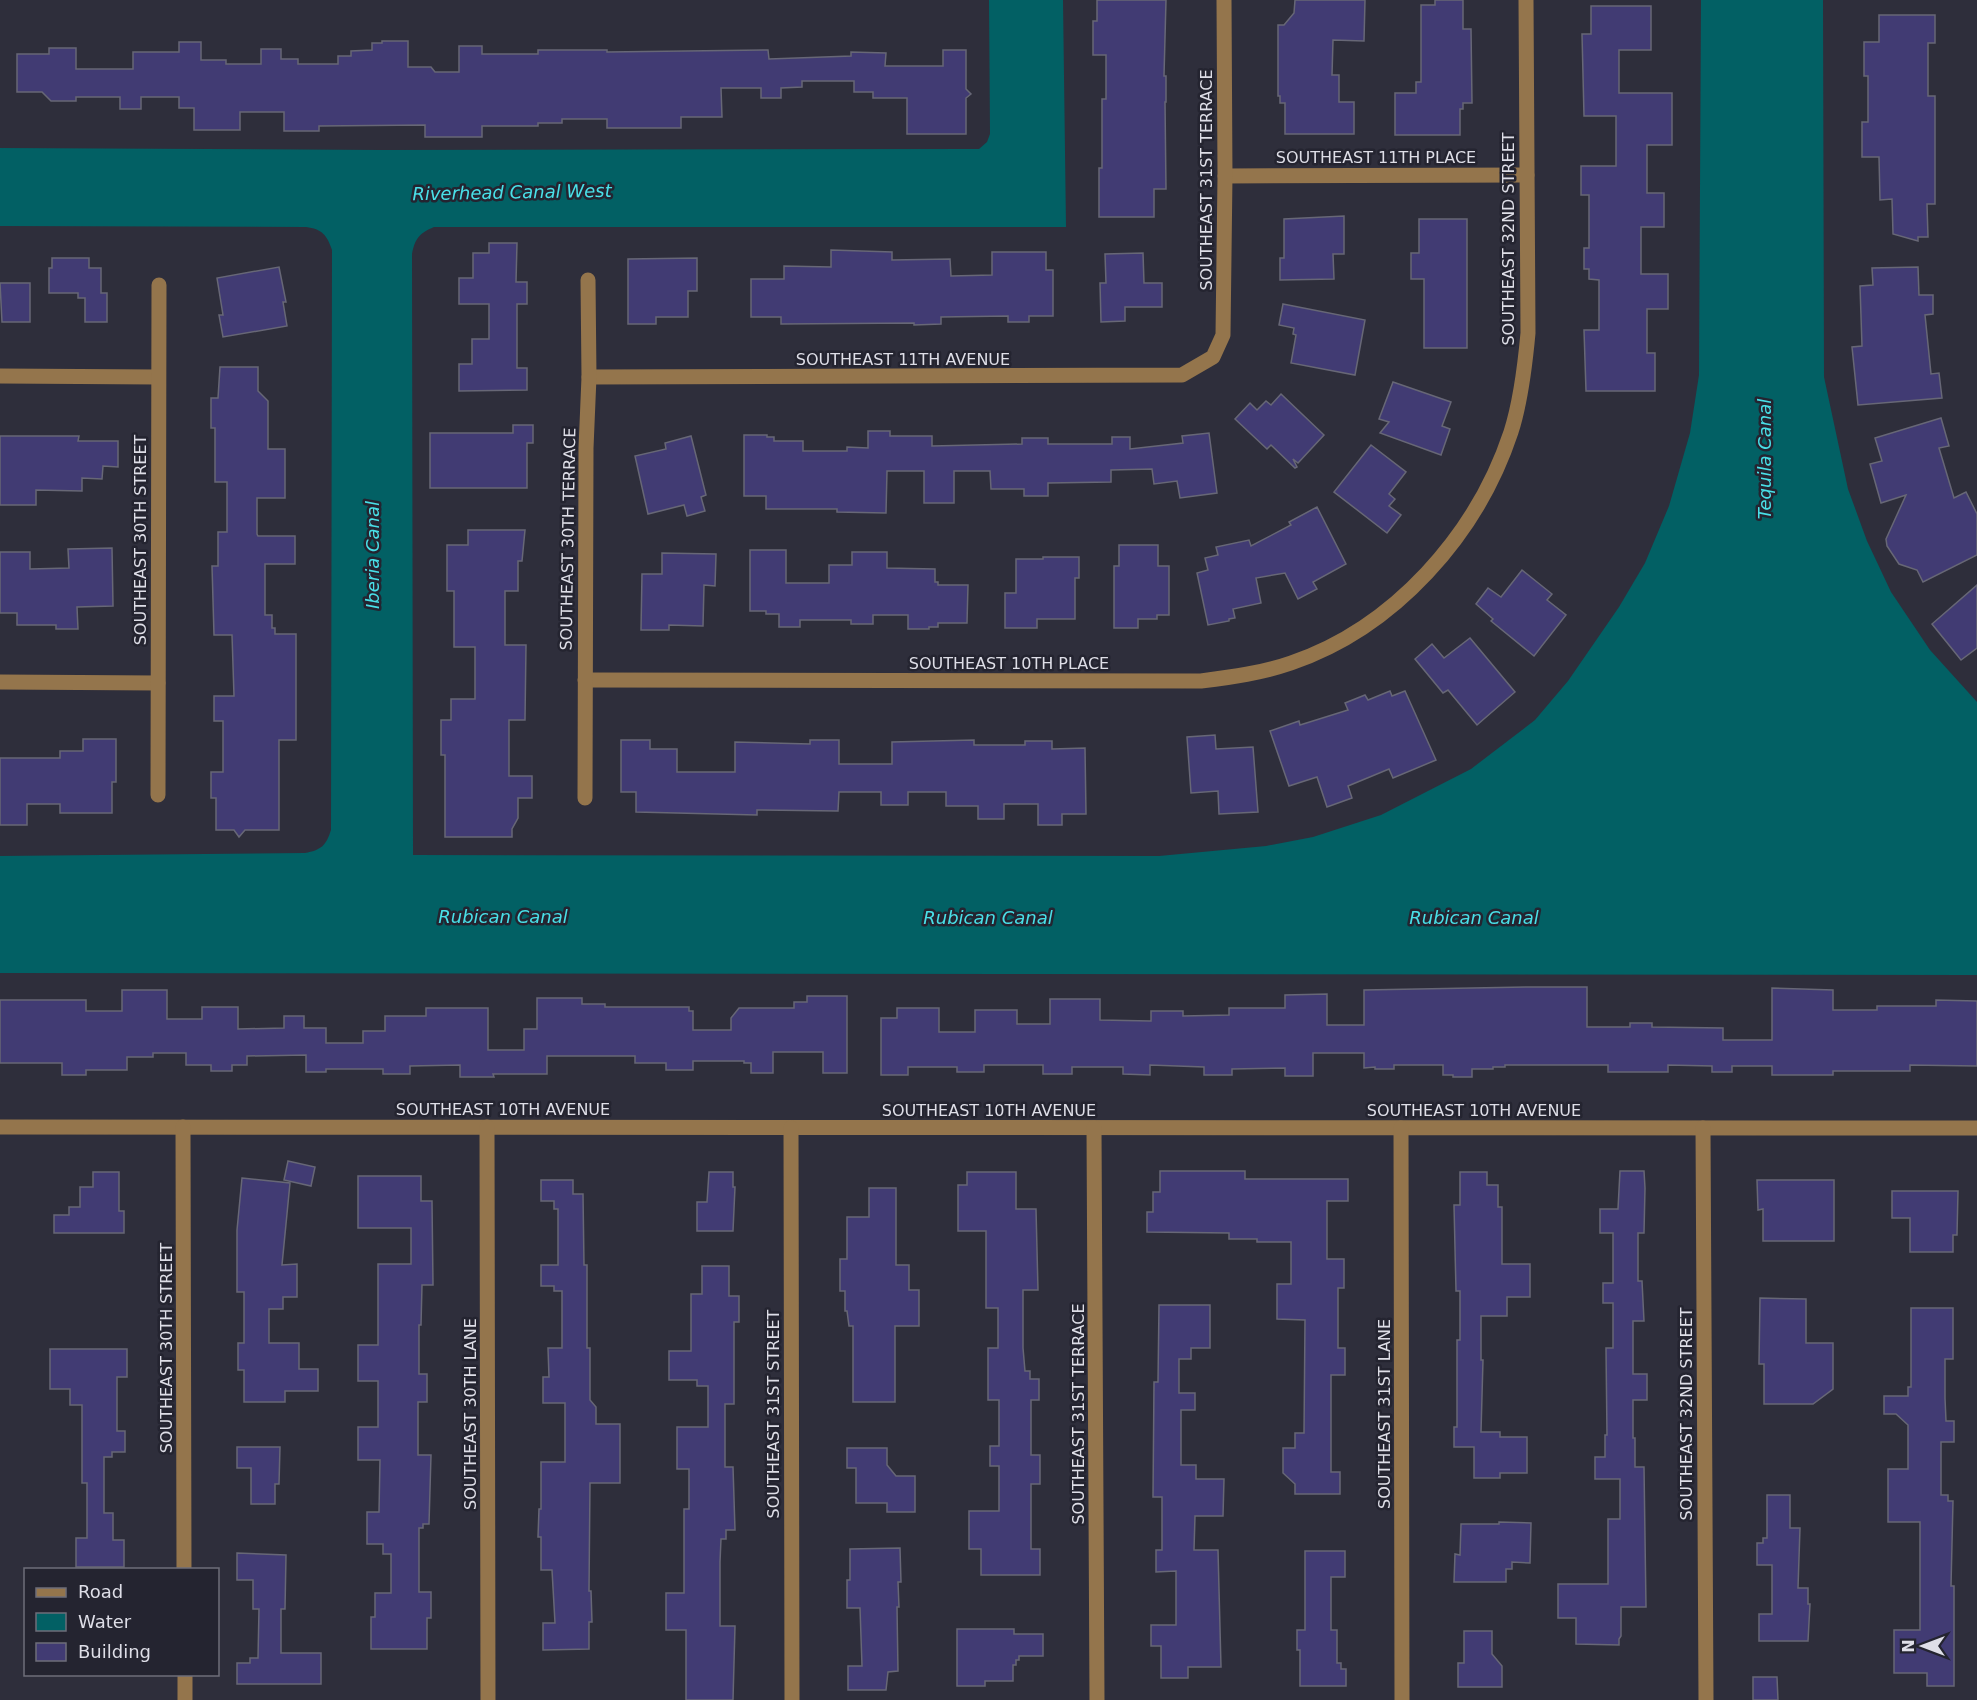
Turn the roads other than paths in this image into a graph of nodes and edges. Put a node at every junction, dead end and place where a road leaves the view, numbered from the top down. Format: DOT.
graph roads {
  1 [pos="1224,0"];
  2 [pos="1526,0"];
  3 [pos="1527,175"];
  4 [pos="1225,176"];
  5 [pos="588,280"];
  6 [pos="159,285"];
  7 [pos="1213,357"];
  8 [pos="0,376"];
  9 [pos="158,377"];
  10 [pos="589,377"];
  11 [pos="1410,589"];
  12 [pos="585,680"];
  13 [pos="0,682"];
  14 [pos="158,683"];
  15 [pos="158,795"];
  16 [pos="585,798"];
  17 [pos="0,1127"];
  18 [pos="183,1127"];
  19 [pos="487,1127"];
  20 [pos="791,1128"];
  21 [pos="1094,1128"];
  22 [pos="1401,1128"];
  23 [pos="1703,1128"];
  24 [pos="1977,1128"];
  25 [pos="184,1568"];
  26 [pos="185,1676"];
  27 [pos="185,1700"];
  28 [pos="488,1700"];
  29 [pos="792,1700"];
  30 [pos="1098,1700"];
  31 [pos="1402,1700"];
  32 [pos="1706,1700"];
  1 -- 4 [label="street, SOUTHEAST 31ST TERRACE"];
  2 -- 3 [label="street, SOUTHEAST 32ND STREET"];
  3 -- 4 [label="street, SOUTHEAST 11TH PLACE"];
  3 -- 11 [label="street, SOUTHEAST 32ND STREET"];
  4 -- 7 [label="street, SOUTHEAST 31ST TERRACE"];
  5 -- 10 [label="street, SOUTHEAST 30TH TERRACE"];
  6 -- 9 [label="street, SOUTHEAST 30TH STREET"];
  7 -- 10 [label="street, SOUTHEAST 11TH AVENUE"];
  8 -- 9 [label="street"];
  9 -- 14 [label="street, SOUTHEAST 30TH STREET"];
  10 -- 12 [label="street, SOUTHEAST 30TH TERRACE"];
  11 -- 12 [label="street, SOUTHEAST 10TH PLACE"];
  12 -- 16 [label="street, SOUTHEAST 30TH TERRACE"];
  13 -- 14 [label="street"];
  14 -- 15 [label="street, SOUTHEAST 30TH STREET"];
  17 -- 18 [label="street, SOUTHEAST 10TH AVENUE"];
  18 -- 19 [label="street, SOUTHEAST 10TH AVENUE"];
  18 -- 25 [label="street, SOUTHEAST 30TH STREET"];
  19 -- 20 [label="street, SOUTHEAST 10TH AVENUE"];
  19 -- 28 [label="street, SOUTHEAST 30TH LANE"];
  20 -- 21 [label="street, SOUTHEAST 10TH AVENUE"];
  20 -- 29 [label="street, SOUTHEAST 31ST STREET"];
  21 -- 22 [label="street, SOUTHEAST 10TH AVENUE"];
  21 -- 30 [label="street, SOUTHEAST 31ST TERRACE"];
  22 -- 23 [label="street, SOUTHEAST 10TH AVENUE"];
  22 -- 31 [label="street, SOUTHEAST 31ST LANE"];
  23 -- 24 [label="street, SOUTHEAST 10TH AVENUE"];
  23 -- 32 [label="street, SOUTHEAST 32ND STREET"];
  26 -- 27 [label="street"];
}
